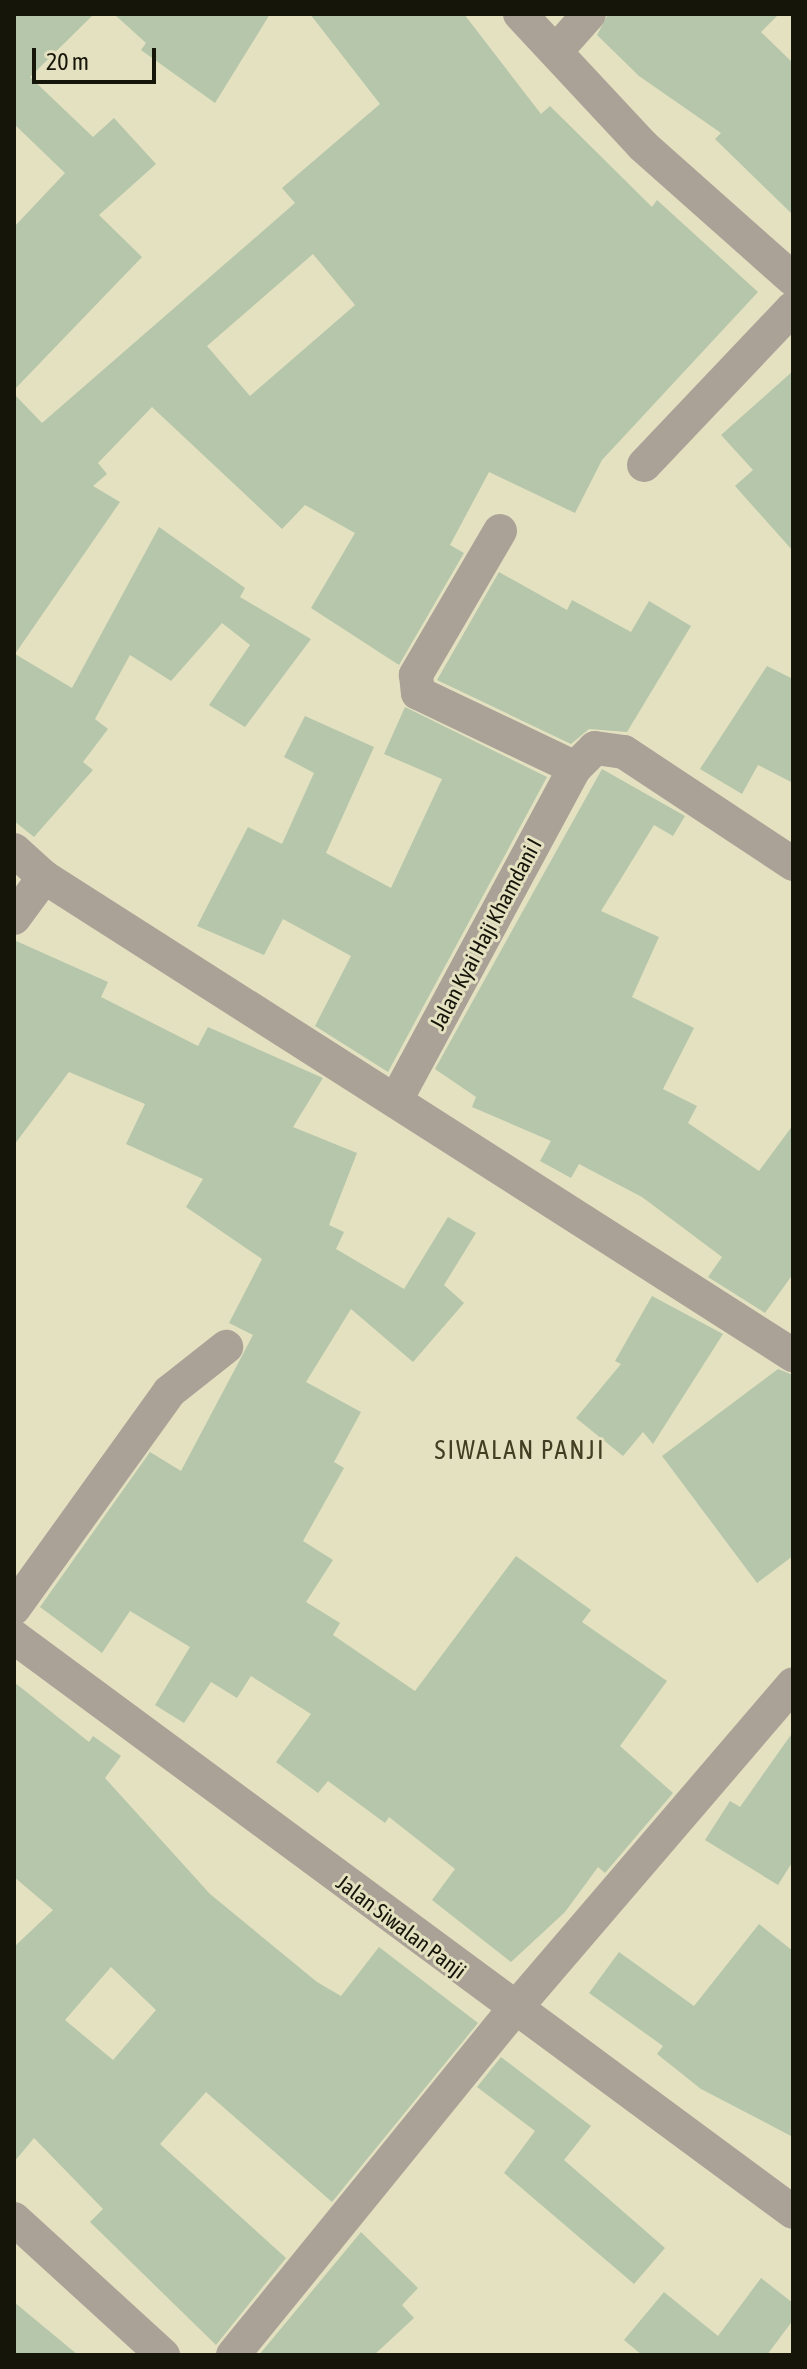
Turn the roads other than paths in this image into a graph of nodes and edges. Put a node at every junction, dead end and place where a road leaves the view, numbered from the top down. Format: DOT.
graph roads {
  1 [pos="520,14"];
  2 [pos="589,14"];
  3 [pos="557,50"];
  4 [pos="793,279"];
  5 [pos="793,308"];
  6 [pos="644,465"];
  7 [pos="500,531"];
  8 [pos="575,768"];
  9 [pos="14,850"];
  10 [pos="793,864"];
  11 [pos="44,877"];
  12 [pos="14,918"];
  13 [pos="396,1100"];
  14 [pos="226,1347"];
  15 [pos="793,1355"];
  16 [pos="14,1608"];
  17 [pos="14,1637"];
  18 [pos="793,1684"];
  19 [pos="513,2011"];
  20 [pos="793,2212"];
  21 [pos="14,2219"];
  22 [pos="163,2355"];
  23 [pos="233,2355"];
  1 -- 3 [label="street"];
  2 -- 3 [label="street"];
  3 -- 4 [label="street"];
  5 -- 6 [label="street"];
  7 -- 8 [label="street"];
  8 -- 10 [label="street"];
  8 -- 13 [label="street, Jalan Kyai Haji Khamdani I"];
  9 -- 11 [label="street"];
  11 -- 12 [label="street"];
  11 -- 13 [label="street"];
  13 -- 15 [label="street"];
  14 -- 16 [label="street"];
  17 -- 19 [label="street, Jalan Siwalan Panji"];
  18 -- 19 [label="street"];
  19 -- 20 [label="street, Jalan Siwalan Panji"];
  19 -- 23 [label="street"];
  21 -- 22 [label="street"];
}
